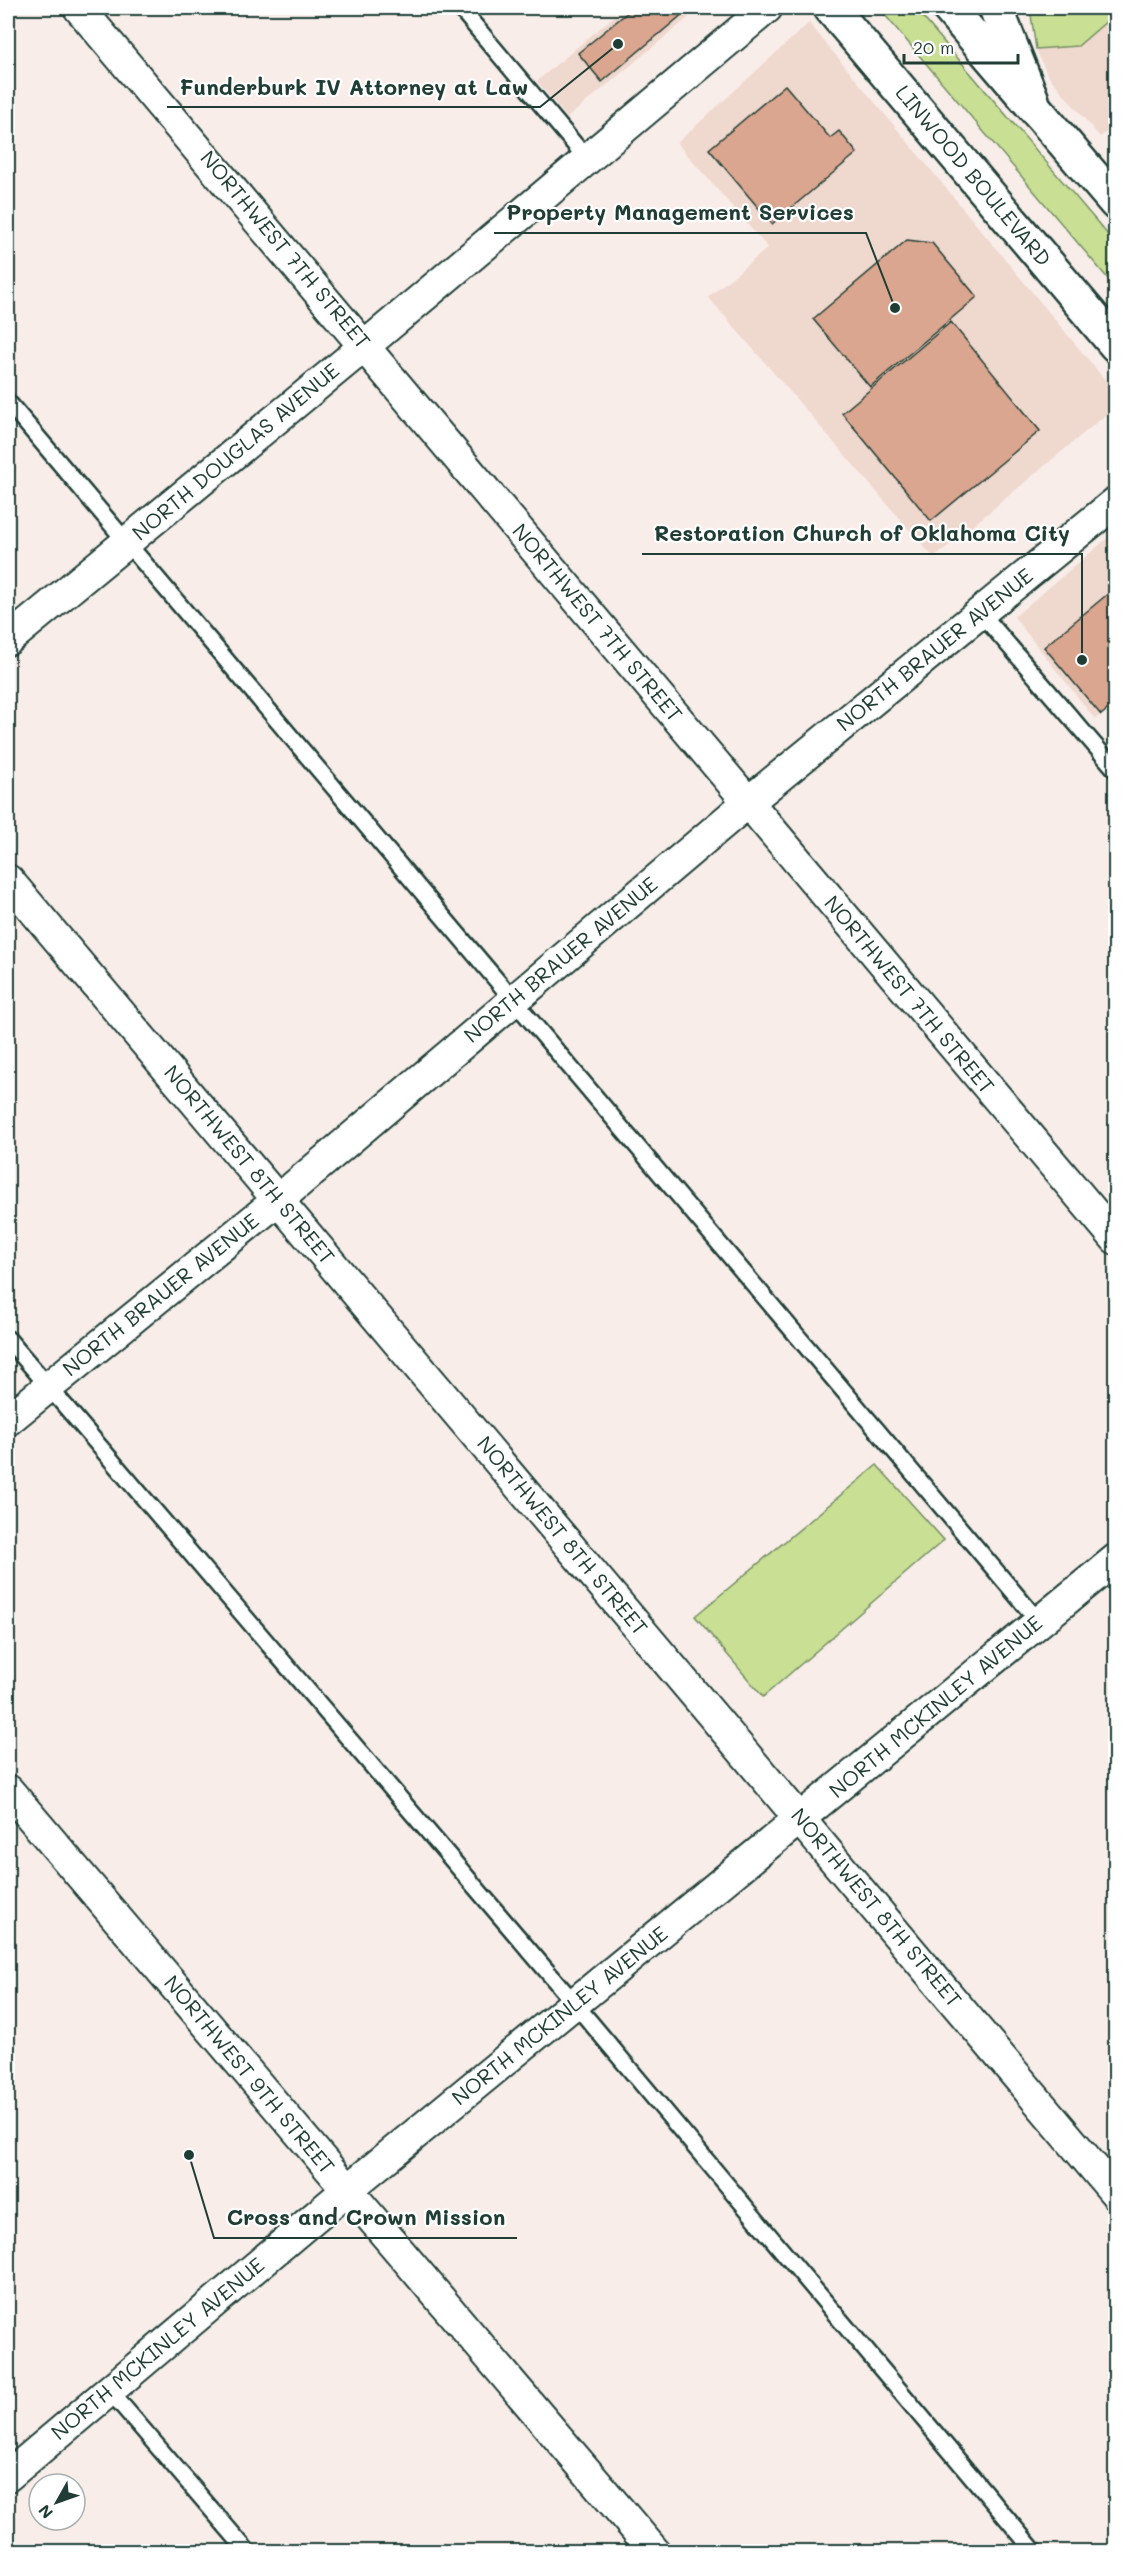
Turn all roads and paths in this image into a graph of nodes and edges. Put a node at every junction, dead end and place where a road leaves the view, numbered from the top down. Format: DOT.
graph roads {
  1 [pos="79,8"];
  2 [pos="460,8"];
  3 [pos="767,8"];
  4 [pos="831,8"];
  5 [pos="949,8"];
  6 [pos="996,8"];
  7 [pos="1036,110"];
  8 [pos="587,159"];
  9 [pos="1116,204"];
  10 [pos="366,345"];
  11 [pos="1116,345"];
  12 [pos="8,402"];
  13 [pos="1116,502"];
  14 [pos="126,543"];
  15 [pos="980,612"];
  16 [pos="8,640"];
  17 [pos="1116,770"];
  18 [pos="747,803"];
  19 [pos="8,880"];
  20 [pos="514,1000"];
  21 [pos="278,1200"];
  22 [pos="1116,1239"];
  23 [pos="8,1340"];
  24 [pos="48,1388"];
  25 [pos="8,1420"];
  26 [pos="1116,1558"];
  27 [pos="1039,1622"];
  28 [pos="8,1790"];
  29 [pos="801,1819"];
  30 [pos="575,2004"];
  31 [pos="347,2190"];
  32 [pos="1116,2194"];
  33 [pos="110,2390"];
  34 [pos="8,2476"];
  35 [pos="248,2552"];
  36 [pos="655,2552"];
  37 [pos="1035,2552"];
  1 -- 10 [label="street, NORTHWEST 7TH STREET"];
  2 -- 8 [label="lane"];
  3 -- 8 [label="street, NORTH DOUGLAS AVENUE"];
  4 -- 11 [label="main road, LINWOOD BOULEVARD"];
  5 -- 7 [label="main road"];
  6 -- 7 [label="main road"];
  7 -- 9 [label="main road"];
  8 -- 10 [label="street, NORTH DOUGLAS AVENUE"];
  10 -- 14 [label="street, NORTH DOUGLAS AVENUE"];
  10 -- 18 [label="street, NORTHWEST 7TH STREET"];
  12 -- 14 [label="lane"];
  13 -- 15 [label="street, NORTH BRAUER AVENUE"];
  14 -- 16 [label="street, NORTH DOUGLAS AVENUE"];
  14 -- 20 [label="lane"];
  15 -- 17 [label="lane"];
  15 -- 18 [label="street, NORTH BRAUER AVENUE"];
  18 -- 20 [label="street, NORTH BRAUER AVENUE"];
  18 -- 22 [label="street, NORTHWEST 7TH STREET"];
  19 -- 21 [label="street, NORTHWEST 8TH STREET"];
  20 -- 21 [label="street, NORTH BRAUER AVENUE"];
  20 -- 27 [label="lane"];
  21 -- 24 [label="street, NORTH BRAUER AVENUE"];
  21 -- 29 [label="street, NORTHWEST 8TH STREET"];
  23 -- 24 [label="lane"];
  24 -- 25 [label="street, NORTH BRAUER AVENUE"];
  24 -- 30 [label="lane"];
  26 -- 27 [label="street, NORTH MCKINLEY AVENUE"];
  27 -- 29 [label="street, NORTH MCKINLEY AVENUE"];
  28 -- 31 [label="street, NORTHWEST 9TH STREET"];
  29 -- 30 [label="street, NORTH MCKINLEY AVENUE"];
  29 -- 32 [label="street, NORTHWEST 8TH STREET"];
  30 -- 31 [label="street, NORTH MCKINLEY AVENUE"];
  30 -- 37 [label="lane"];
  31 -- 33 [label="street, NORTH MCKINLEY AVENUE"];
  31 -- 36 [label="street, NORTHWEST 9TH STREET"];
  33 -- 34 [label="street, NORTH MCKINLEY AVENUE"];
  33 -- 35 [label="lane"];
}
